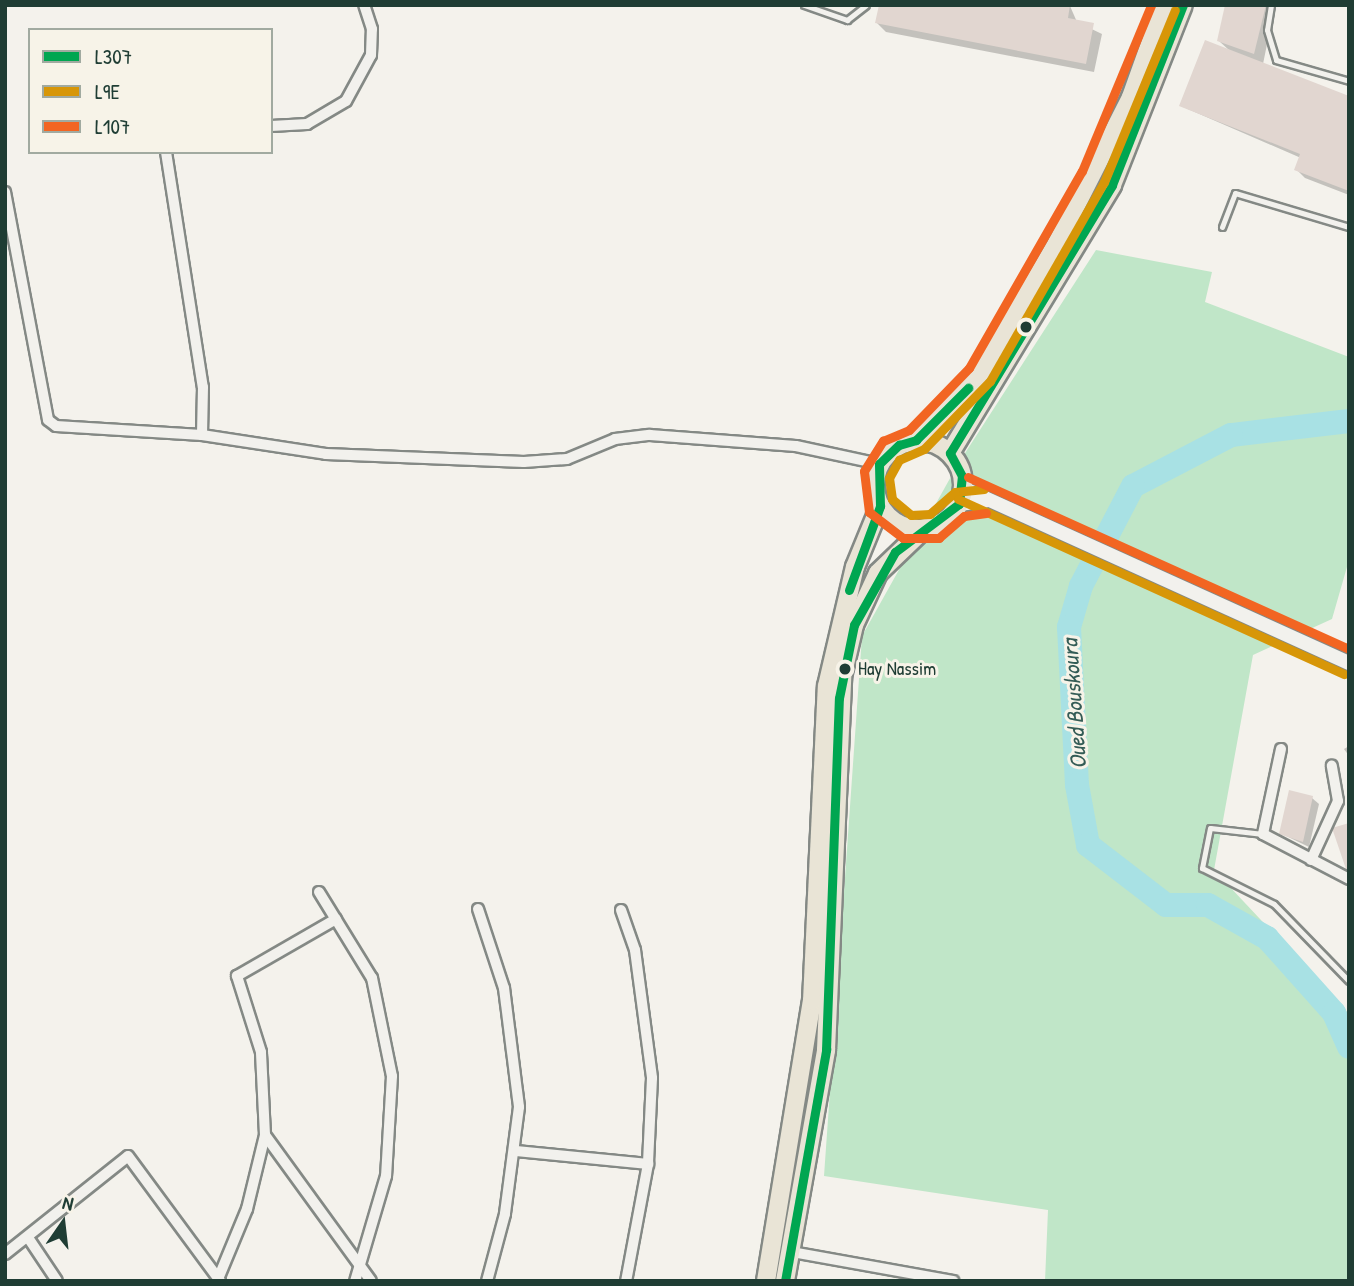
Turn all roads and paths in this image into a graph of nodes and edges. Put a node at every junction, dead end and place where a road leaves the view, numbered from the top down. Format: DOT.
graph roads {
  1 [pos="364,5"];
  2 [pos="804,5"];
  3 [pos="866,5"];
  4 [pos="1164,5"];
  5 [pos="1183,5"];
  6 [pos="1271,5"];
  7 [pos="1349,81"];
  8 [pos="273,126"];
  9 [pos="166,154"];
  10 [pos="5,192"];
  11 [pos="1222,228"];
  12 [pos="1349,228"];
  13 [pos="202,435"];
  14 [pos="916,440"];
  15 [pos="950,453"];
  16 [pos="879,464"];
  17 [pos="961,496"];
  18 [pos="880,506"];
  19 [pos="925,528"];
  20 [pos="1349,663"];
  21 [pos="1281,748"];
  22 [pos="1332,766"];
  23 [pos="1263,834"];
  24 [pos="1311,860"];
  25 [pos="1349,879"];
  26 [pos="319,892"];
  27 [pos="478,909"];
  28 [pos="621,910"];
  29 [pos="337,919"];
  30 [pos="1349,981"];
  31 [pos="265,1135"];
  32 [pos="516,1150"];
  33 [pos="648,1164"];
  34 [pos="29,1239"];
  35 [pos="792,1252"];
  36 [pos="5,1254"];
  37 [pos="361,1267"];
  38 [pos="915,1277"];
  39 [pos="219,1280"];
  40 [pos="57,1281"];
  41 [pos="355,1281"];
  42 [pos="371,1281"];
  43 [pos="487,1281"];
  44 [pos="626,1281"];
  45 [pos="765,1281"];
  46 [pos="785,1281"];
  47 [pos="953,1281"];
  1 -- 8 [label="street"];
  2 -- 3 [label="lane"];
  4 -- 14 [label="main road"];
  5 -- 15 [label="main road"];
  6 -- 7 [label="lane"];
  9 -- 13 [label="street"];
  10 -- 13 [label="street"];
  11 -- 12 [label="lane"];
  13 -- 16 [label="street"];
  14 -- 15 [label="main road"];
  14 -- 16 [label="main road"];
  15 -- 17 [label="main road"];
  16 -- 18 [label="main road"];
  17 -- 19 [label="main road"];
  17 -- 20 [label="street"];
  18 -- 19 [label="main road"];
  18 -- 45 [label="main road"];
  19 -- 35 [label="main road"];
  21 -- 23 [label="street"];
  22 -- 24 [label="street"];
  23 -- 24 [label="street"];
  23 -- 30 [label="lane"];
  24 -- 25 [label="street"];
  26 -- 29 [label="street"];
  27 -- 32 [label="street"];
  28 -- 33 [label="street"];
  29 -- 31 [label="street"];
  29 -- 37 [label="street"];
  31 -- 37 [label="street"];
  31 -- 39 [label="street"];
  32 -- 33 [label="street"];
  32 -- 43 [label="street"];
  33 -- 44 [label="street"];
  34 -- 36 [label="street"];
  34 -- 39 [label="street"];
  34 -- 40 [label="street"];
  35 -- 38 [label="street"];
  35 -- 46 [label="main road"];
  37 -- 41 [label="street"];
  37 -- 42 [label="street"];
  38 -- 47 [label="street"];
}
